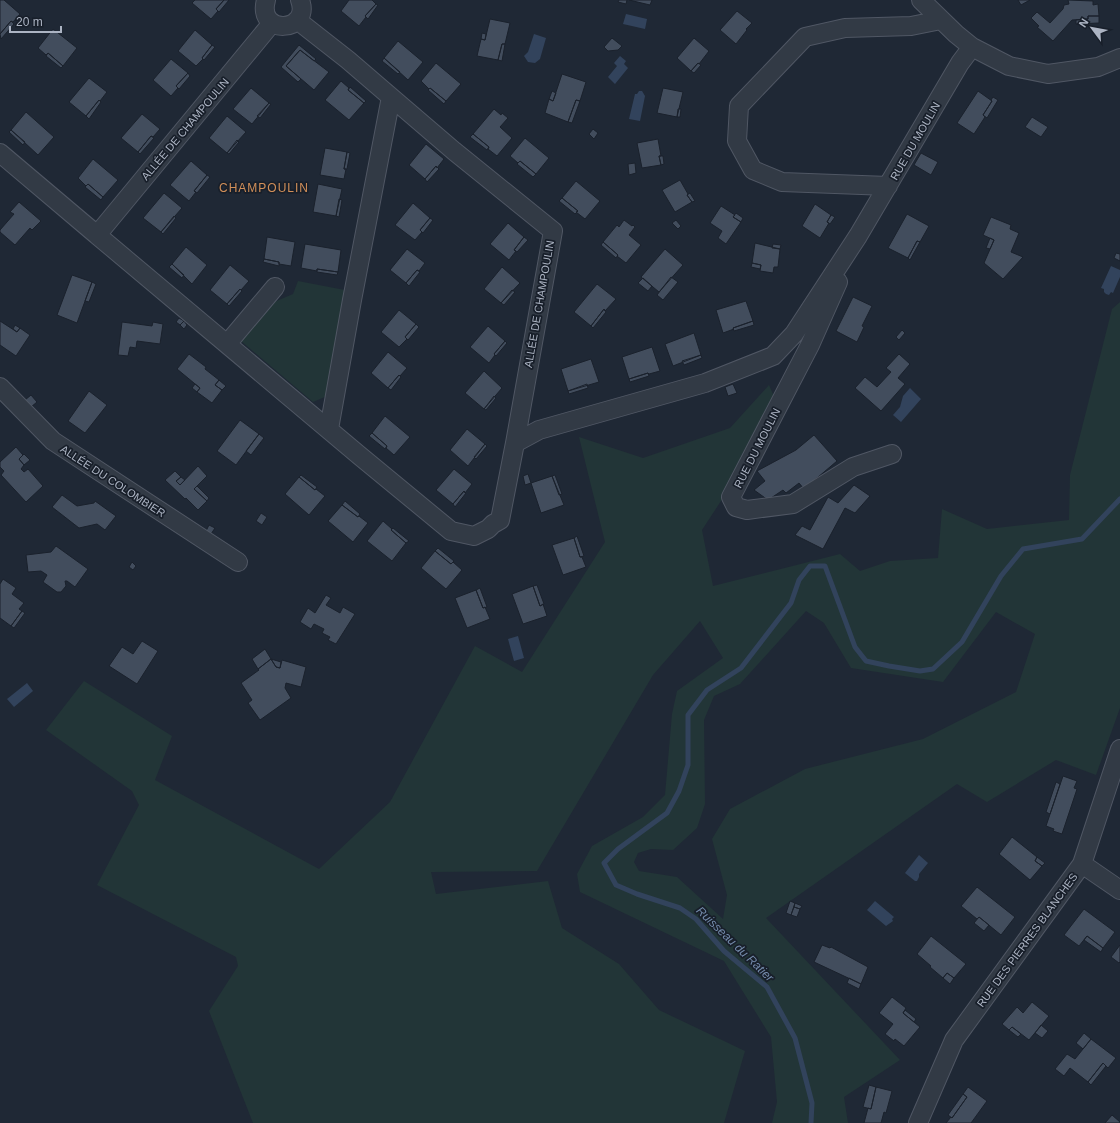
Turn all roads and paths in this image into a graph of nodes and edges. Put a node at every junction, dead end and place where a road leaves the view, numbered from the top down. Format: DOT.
graph roads {
  1 [pos="266,0"];
  2 [pos="300,0"];
  3 [pos="921,0"];
  4 [pos="297,20"];
  5 [pos="941,20"];
  6 [pos="272,23"];
  7 [pos="972,47"];
  8 [pos="1120,58"];
  9 [pos="391,97"];
  10 [pos="0,153"];
  11 [pos="888,186"];
  12 [pos="97,235"];
  13 [pos="858,236"];
  14 [pos="275,287"];
  15 [pos="227,344"];
  16 [pos="0,387"];
  17 [pos="329,429"];
  18 [pos="515,442"];
  19 [pos="892,454"];
  20 [pos="238,562"];
  21 [pos="1120,749"];
  22 [pos="1082,864"];
  23 [pos="1120,890"];
  24 [pos="918,1123"];
  1 -- 6 [label="street"];
  2 -- 4 [label="street"];
  3 -- 5 [label="street"];
  4 -- 6 [label="street"];
  4 -- 9 [label="street, ALLÉE DE CHAMPOULIN"];
  5 -- 7 [label="street"];
  5 -- 11 [label="street"];
  6 -- 12 [label="street, ALLÉE DE CHAMPOULIN"];
  7 -- 8 [label="street"];
  7 -- 11 [label="street, RUE DU MOULIN"];
  9 -- 17 [label="street"];
  9 -- 18 [label="street, ALLÉE DE CHAMPOULIN"];
  10 -- 12 [label="street, ALLÉE DE CHAMPOULIN"];
  11 -- 13 [label="street, RUE DU MOULIN"];
  12 -- 15 [label="street, ALLÉE DE CHAMPOULIN"];
  13 -- 18 [label="street, RUE DU MOULIN"];
  13 -- 19 [label="street, RUE DU MOULIN"];
  14 -- 15 [label="street"];
  15 -- 17 [label="street, ALLÉE DE CHAMPOULIN"];
  16 -- 20 [label="street, ALLÉE DU COLOMBIER"];
  17 -- 18 [label="street, ALLÉE DE CHAMPOULIN"];
  21 -- 22 [label="street, RUE DES PIERRES BLANCHES"];
  22 -- 23 [label="street"];
  22 -- 24 [label="street, RUE DES PIERRES BLANCHES"];
}
